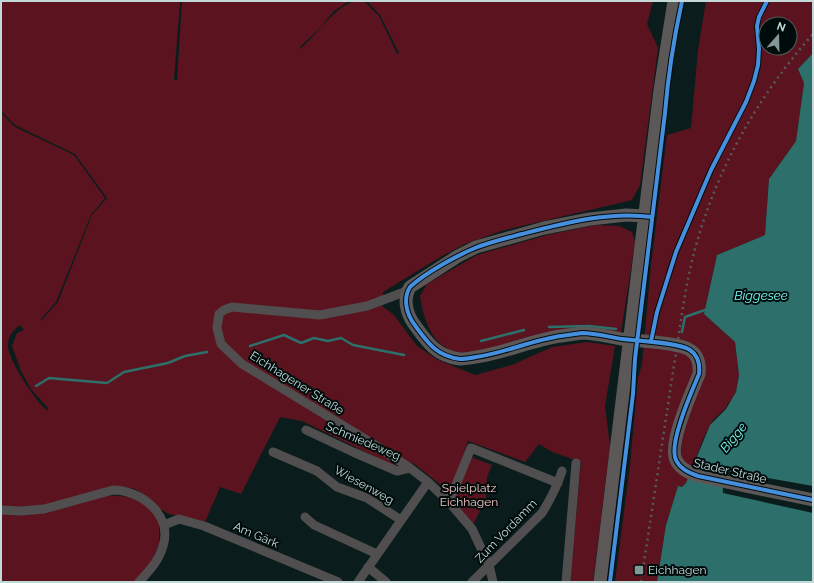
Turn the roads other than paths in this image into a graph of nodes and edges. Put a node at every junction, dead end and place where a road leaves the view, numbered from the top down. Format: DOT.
graph roads {
  1 [pos="674,1"];
  2 [pos="645,216"];
  3 [pos="407,292"];
  4 [pos="306,430"];
  5 [pos="273,452"];
  6 [pos="576,463"];
  7 [pos="410,468"];
  8 [pos="562,471"];
  9 [pos="428,482"];
  10 [pos="558,483"];
  11 [pos="813,500"];
  12 [pos="449,502"];
  13 [pos="1,510"];
  14 [pos="305,518"];
  15 [pos="401,520"];
  16 [pos="164,525"];
  17 [pos="377,554"];
  18 [pos="489,565"];
  19 [pos="368,567"];
  20 [pos="139,582"];
  21 [pos="338,582"];
  22 [pos="358,582"];
  23 [pos="386,582"];
  24 [pos="472,582"];
  25 [pos="493,582"];
  26 [pos="566,582"];
  27 [pos="600,582"];
  1 -- 2 [label="street"];
  2 -- 3 [label="street"];
  2 -- 27 [label="street"];
  3 -- 7 [label="street, Eichhagener Straße"];
  3 -- 11 [label="street, Stader Straße"];
  4 -- 7 [label="street, Schmiedeweg"];
  5 -- 15 [label="street, Wiesenweg"];
  6 -- 26 [label="street"];
  7 -- 9 [label="street, Eichhagener Straße"];
  8 -- 10 [label="street, Zum Vordamm"];
  9 -- 12 [label="street, Eichhagener Straße"];
  9 -- 15 [label="street"];
  10 -- 12 [label="street"];
  10 -- 18 [label="street, Zum Vordamm"];
  12 -- 18 [label="street, Eichhagener Straße"];
  13 -- 16 [label="street"];
  14 -- 17 [label="street"];
  15 -- 17 [label="street"];
  16 -- 20 [label="street"];
  16 -- 21 [label="street, Am Gärk"];
  17 -- 19 [label="street"];
  18 -- 24 [label="street, Zum Vordamm"];
  18 -- 25 [label="street, Eichhagener Straße"];
  19 -- 22 [label="street"];
  19 -- 23 [label="street"];
}
